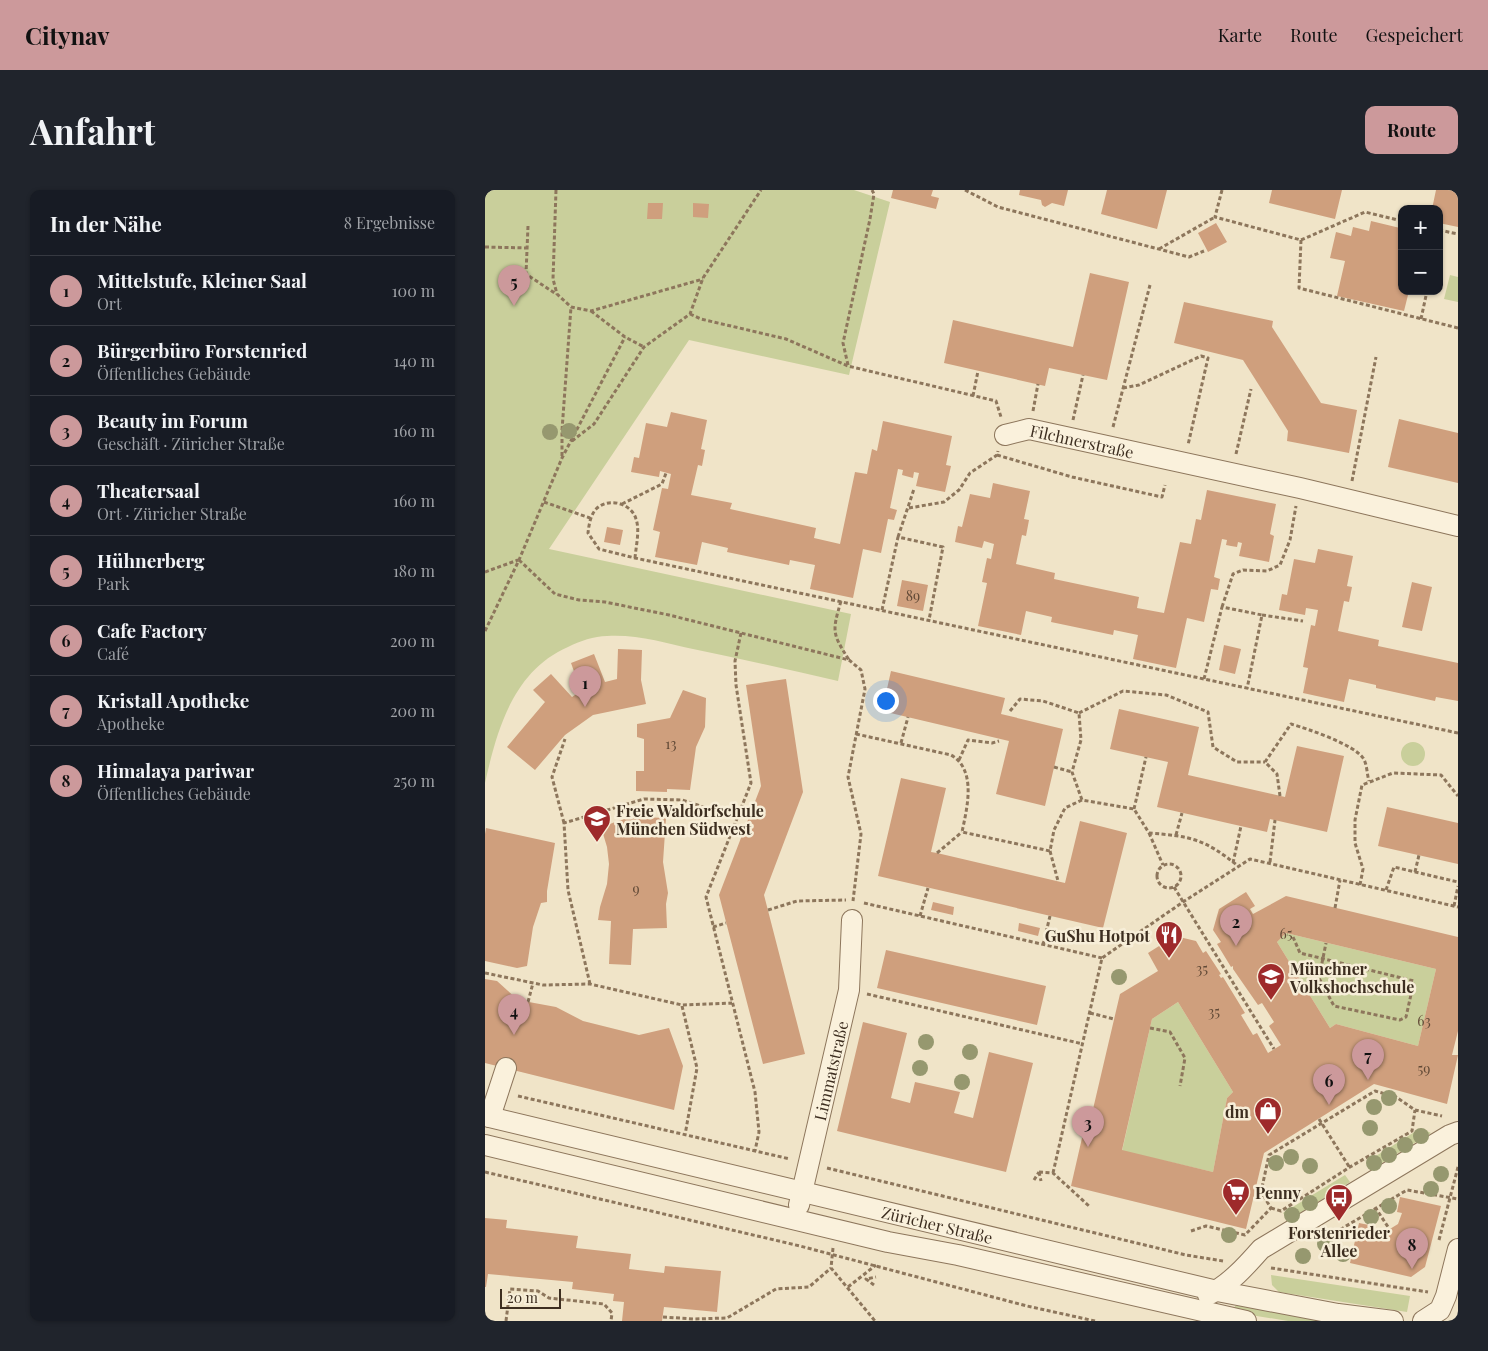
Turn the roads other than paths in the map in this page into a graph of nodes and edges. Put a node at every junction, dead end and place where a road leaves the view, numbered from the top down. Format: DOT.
graph roads {
  1 [pos="1005,435"];
  2 [pos="1458,526"];
  3 [pos="853,910"];
  4 [pos="506,1068"];
  5 [pos="487,1116"];
  6 [pos="1453,1125"];
  7 [pos="485,1145"];
  8 [pos="802,1192"];
  9 [pos="795,1219"];
  10 [pos="1458,1248"];
  11 [pos="1247,1265"];
  12 [pos="1217,1291"];
  13 [pos="1272,1302"];
  14 [pos="1184,1307"];
  15 [pos="1246,1321"];
  16 [pos="1393,1321"];
  17 [pos="1423,1321"];
  1 -- 2 [label="street, Filchnerstraße"];
  3 -- 8 [label="street, Limmatstraße"];
  4 -- 5 [label="street"];
  5 -- 8 [label="street, Züricher Straße"];
  6 -- 11 [label="street"];
  7 -- 9 [label="street, Züricher Straße"];
  8 -- 9 [label="street, Limmatstraße"];
  8 -- 12 [label="street, Züricher Straße"];
  9 -- 14 [label="street, Züricher Straße"];
  10 -- 17 [label="street"];
  11 -- 12 [label="street"];
  11 -- 13 [label="street"];
  12 -- 13 [label="street, Züricher Straße"];
  12 -- 14 [label="street"];
  13 -- 16 [label="street, Züricher Straße"];
  14 -- 15 [label="street, Züricher Straße"];
}
